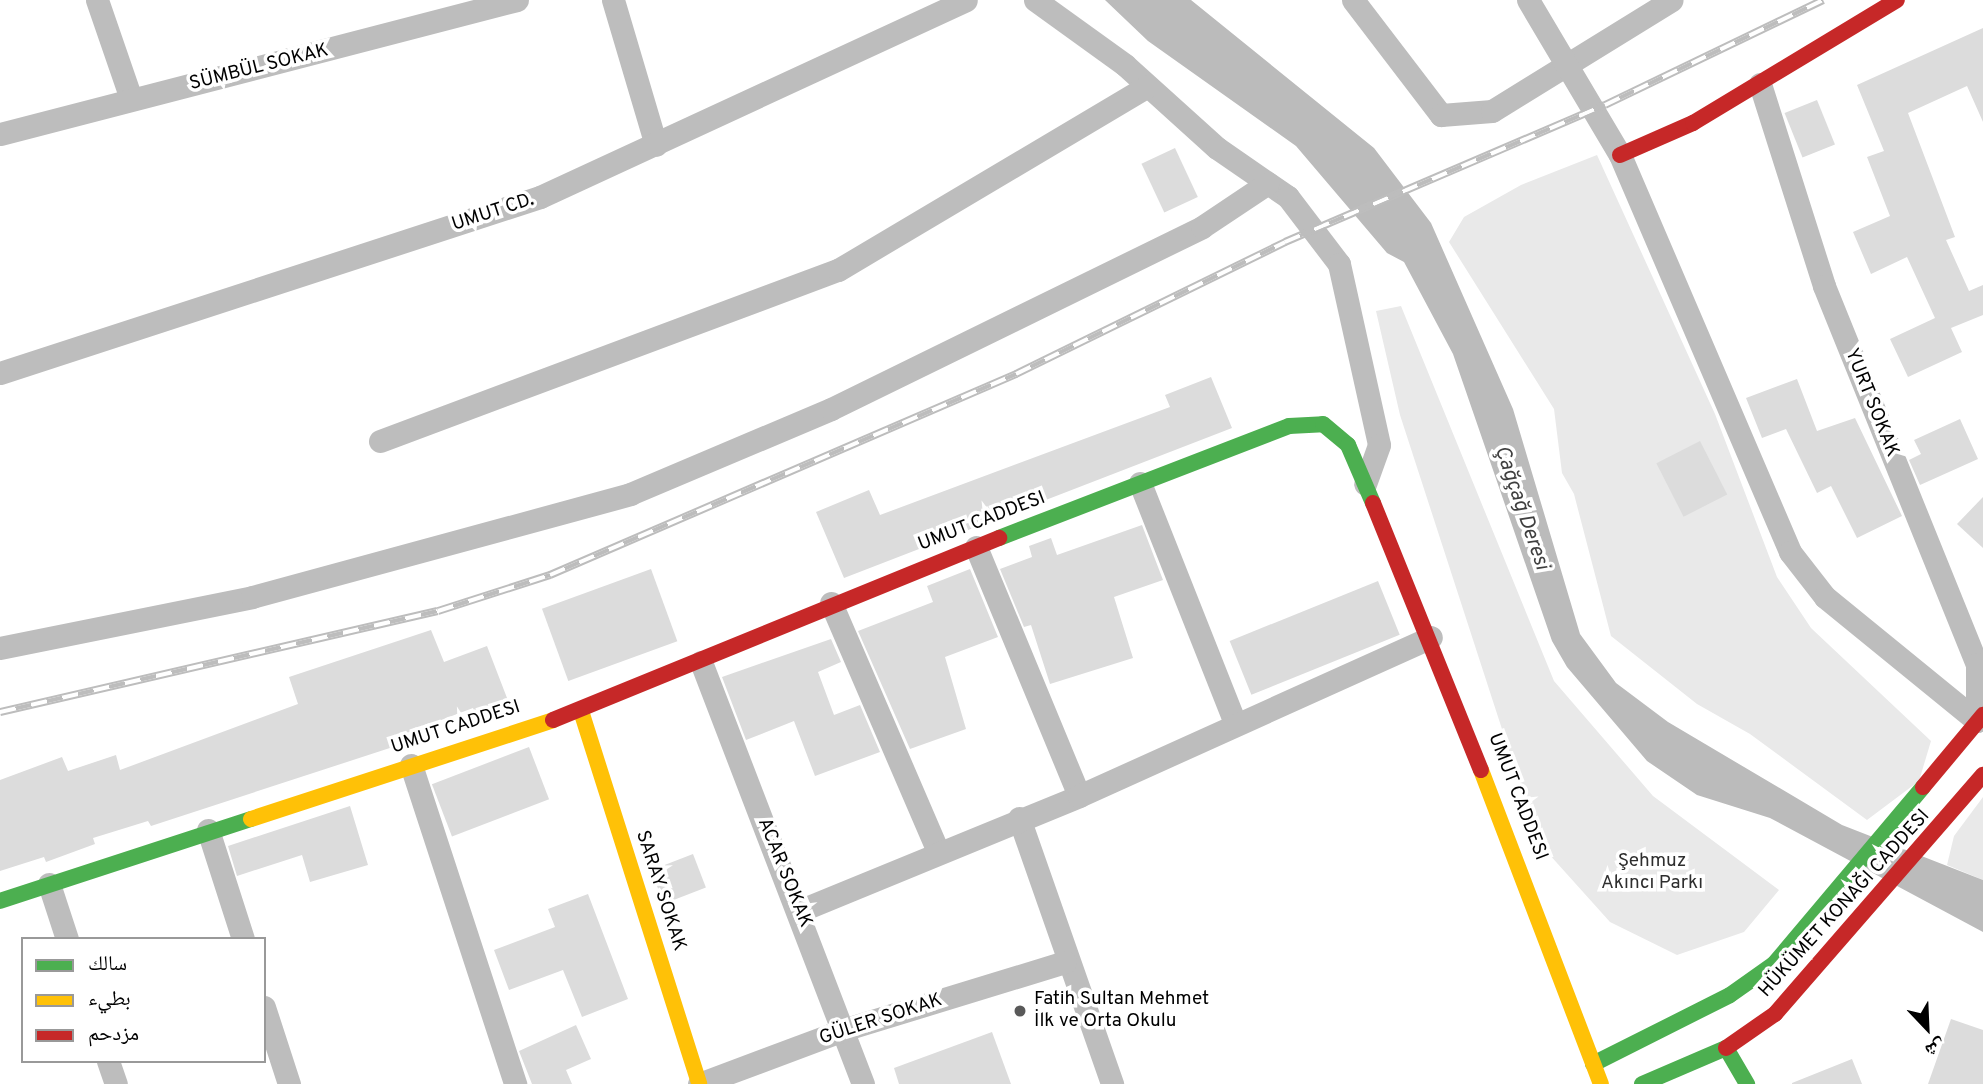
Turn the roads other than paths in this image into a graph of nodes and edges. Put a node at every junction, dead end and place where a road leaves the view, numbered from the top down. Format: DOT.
graph roads {
  1 [pos="97,0"];
  2 [pos="517,0"];
  3 [pos="613,0"];
  4 [pos="966,0"];
  5 [pos="1035,0"];
  6 [pos="1353,0"];
  7 [pos="1528,0"];
  8 [pos="1672,0"];
  9 [pos="1897,0"];
  10 [pos="1564,62"];
  11 [pos="1760,84"];
  12 [pos="1148,86"];
  13 [pos="131,99"];
  14 [pos="0,134"];
  15 [pos="656,145"];
  16 [pos="1620,155"];
  17 [pos="1268,183"];
  18 [pos="0,373"];
  19 [pos="380,441"];
  20 [pos="1140,483"];
  21 [pos="1365,484"];
  22 [pos="976,547"];
  23 [pos="831,603"];
  24 [pos="1430,637"];
  25 [pos="0,648"];
  26 [pos="701,662"];
  27 [pos="581,711"];
  28 [pos="1980,718"];
  29 [pos="1234,721"];
  30 [pos="411,765"];
  31 [pos="1983,775"];
  32 [pos="1079,796"];
  33 [pos="1019,818"];
  34 [pos="208,830"];
  35 [pos="938,851"];
  36 [pos="49,884"];
  37 [pos="0,901"];
  38 [pos="799,911"];
  39 [pos="66,937"];
  40 [pos="242,937"];
  41 [pos="1065,962"];
  42 [pos="266,1013"];
  43 [pos="846,1029"];
  44 [pos="1726,1048"];
  45 [pos="109,1063"];
  46 [pos="1593,1064"];
  47 [pos="116,1084"];
  48 [pos="289,1084"];
  49 [pos="515,1084"];
  50 [pos="699,1084"];
  51 [pos="863,1084"];
  52 [pos="1112,1084"];
  53 [pos="1601,1084"];
  54 [pos="1642,1084"];
  55 [pos="1747,1084"];
  1 -- 13 [label="street"];
  2 -- 13 [label="street, SÜMBÜL SOKAK"];
  3 -- 15 [label="street"];
  4 -- 15 [label="street, UMUT CD."];
  5 -- 12 [label="street"];
  6 -- 10 [label="street"];
  7 -- 10 [label="street"];
  8 -- 10 [label="street"];
  9 -- 11 [label="street"];
  10 -- 16 [label="street"];
  11 -- 16 [label="street"];
  11 -- 28 [label="street, YURT SOKAK"];
  12 -- 17 [label="street"];
  12 -- 19 [label="street"];
  13 -- 14 [label="street, SÜMBÜL SOKAK"];
  15 -- 18 [label="street, UMUT CD."];
  16 -- 28 [label="street"];
  17 -- 21 [label="street"];
  17 -- 25 [label="street"];
  20 -- 21 [label="street, UMUT CADDESI"];
  20 -- 22 [label="street, UMUT CADDESI"];
  20 -- 29 [label="street"];
  21 -- 24 [label="street, UMUT CADDESI"];
  22 -- 23 [label="street, UMUT CADDESI"];
  22 -- 32 [label="street"];
  23 -- 26 [label="street, UMUT CADDESI"];
  23 -- 35 [label="street"];
  24 -- 29 [label="street"];
  24 -- 46 [label="street, UMUT CADDESI"];
  26 -- 27 [label="street, UMUT CADDESI"];
  26 -- 38 [label="street, ACAR SOKAK"];
  27 -- 30 [label="street, UMUT CADDESI"];
  27 -- 50 [label="street, SARAY SOKAK"];
  28 -- 46 [label="street"];
  29 -- 32 [label="street"];
  30 -- 34 [label="street, UMUT CADDESI"];
  30 -- 49 [label="street"];
  31 -- 44 [label="street"];
  32 -- 33 [label="street"];
  33 -- 35 [label="street"];
  33 -- 41 [label="street"];
  34 -- 36 [label="street, UMUT CADDESI"];
  34 -- 40 [label="street"];
  35 -- 38 [label="street"];
  36 -- 37 [label="street, UMUT CADDESI"];
  36 -- 39 [label="street"];
  38 -- 43 [label="street, ACAR SOKAK"];
  41 -- 43 [label="street, GÜLER SOKAK"];
  41 -- 52 [label="street"];
  42 -- 48 [label="street"];
  43 -- 50 [label="street, GÜLER SOKAK"];
  43 -- 51 [label="street, ACAR SOKAK"];
  44 -- 54 [label="street"];
  44 -- 55 [label="street"];
  45 -- 47 [label="street"];
  46 -- 53 [label="street, UMUT CADDESI"];
}
